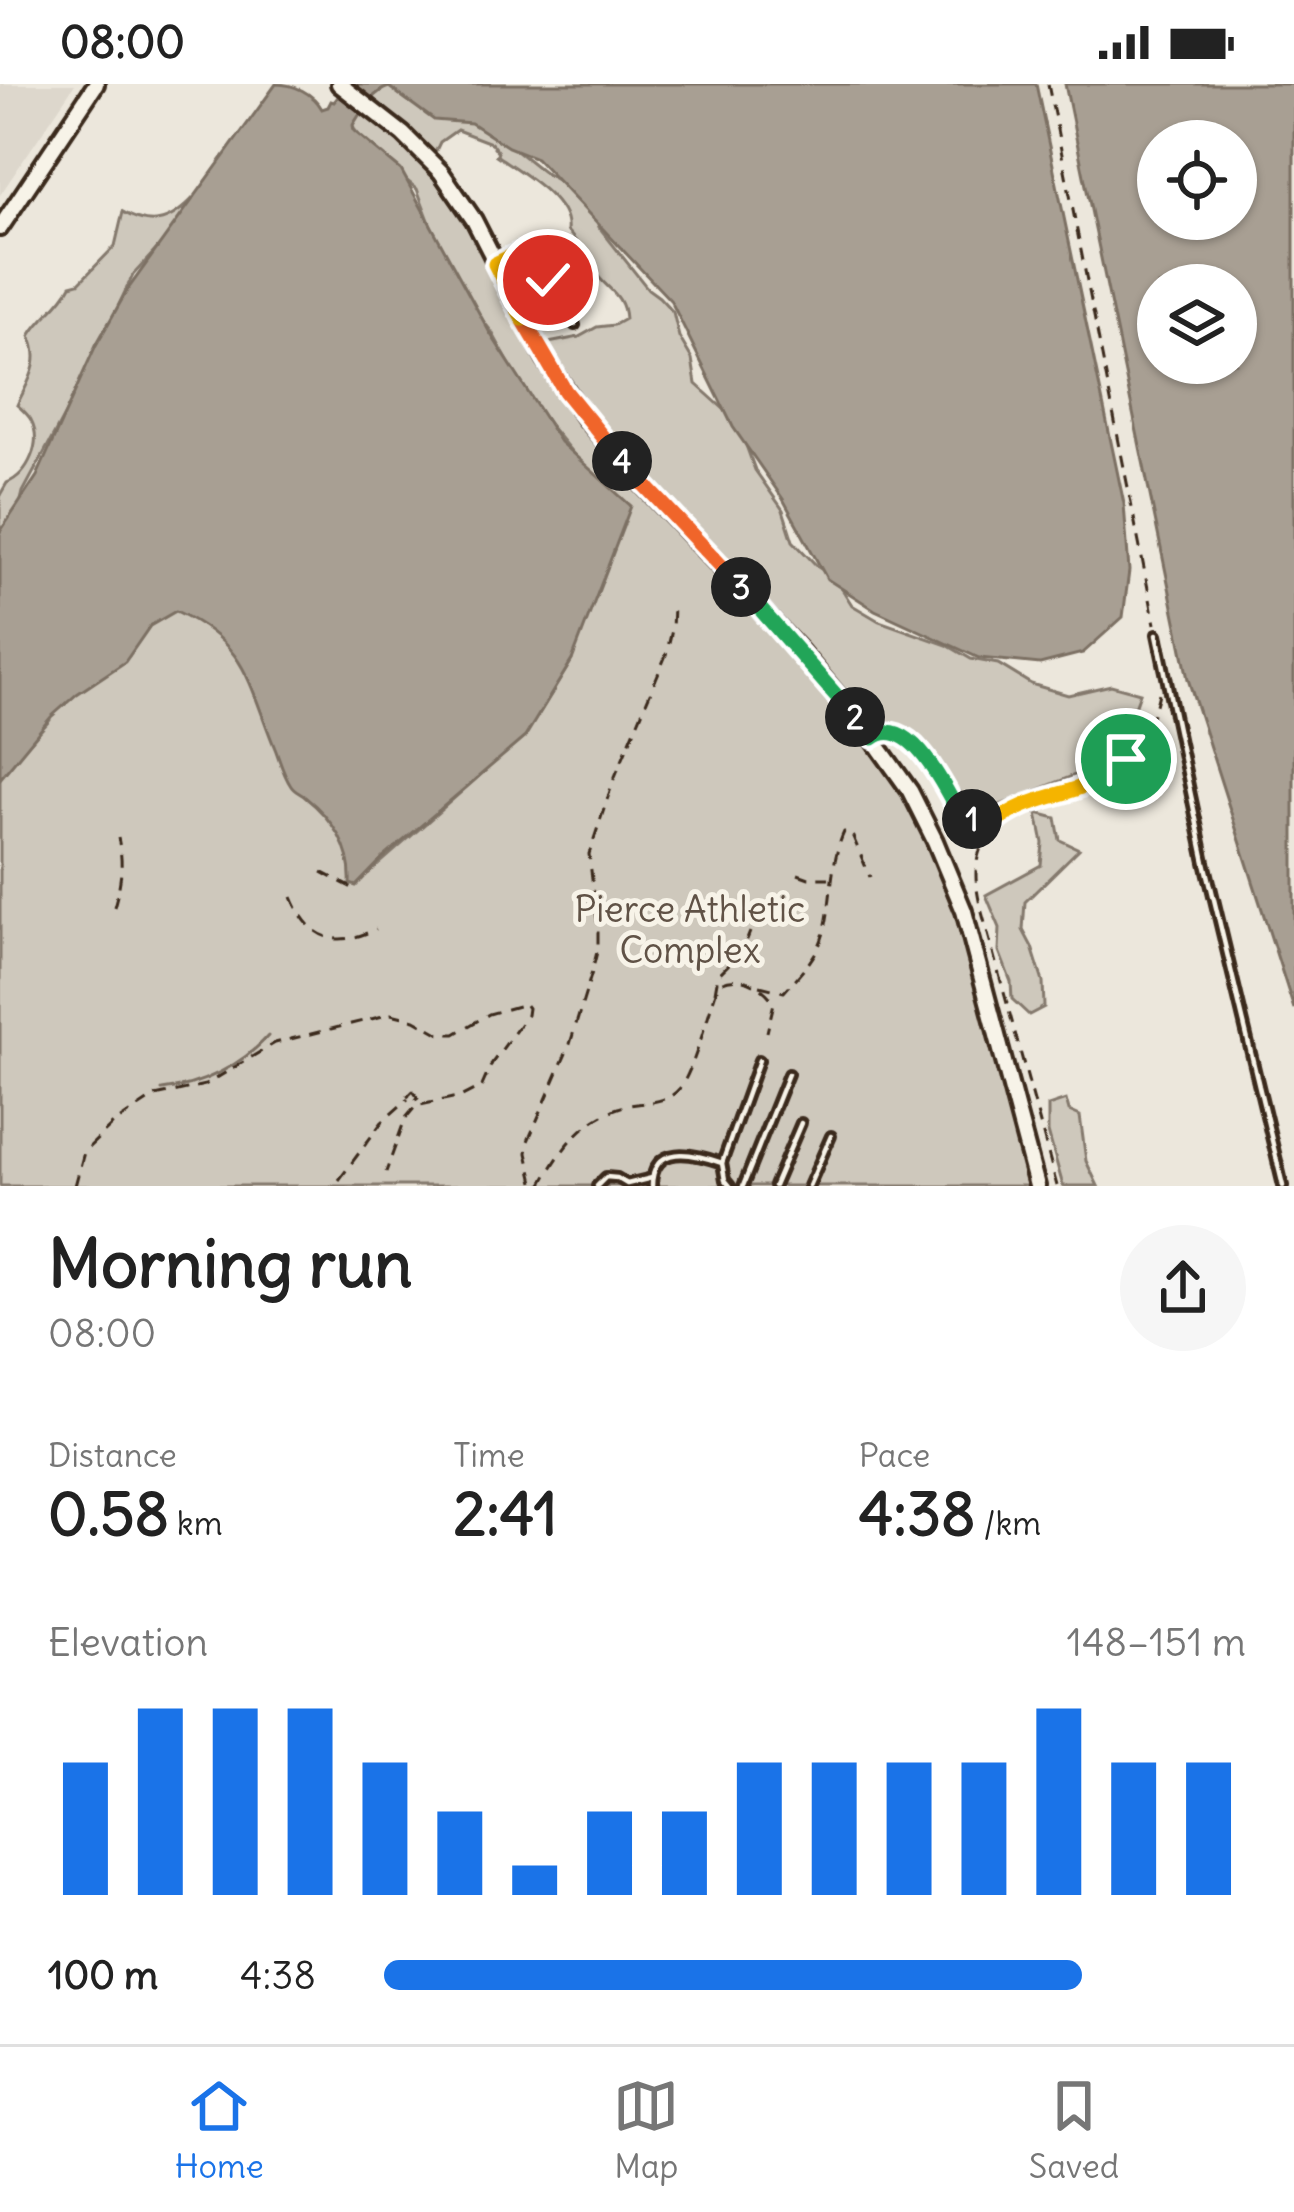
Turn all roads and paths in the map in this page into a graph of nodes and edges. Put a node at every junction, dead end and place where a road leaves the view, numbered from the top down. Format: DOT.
graph roads {
  1 [pos="96,84"];
  2 [pos="339,84"];
  3 [pos="1048,84"];
  4 [pos="6,206"];
  5 [pos="0,228"];
  6 [pos="495,264"];
  7 [pos="575,325"];
  8 [pos="674,605"];
  9 [pos="1157,634"];
  10 [pos="1160,685"];
  11 [pos="873,738"];
  12 [pos="962,819"];
  13 [pos="993,825"];
  14 [pos="968,829"];
  15 [pos="118,838"];
  16 [pos="322,872"];
  17 [pos="798,874"];
  18 [pos="870,877"];
  19 [pos="831,878"];
  20 [pos="356,890"];
  21 [pos="292,897"];
  22 [pos="113,907"];
  23 [pos="376,929"];
  24 [pos="750,932"];
  25 [pos="753,984"];
  26 [pos="715,993"];
  27 [pos="767,1032"];
  28 [pos="759,1060"];
  29 [pos="788,1074"];
  30 [pos="416,1103"];
  31 [pos="801,1123"];
  32 [pos="831,1136"];
  33 [pos="722,1163"];
  34 [pos="386,1172"];
  35 [pos="339,1180"];
  36 [pos="534,1182"];
  37 [pos="652,1182"];
  38 [pos="727,1183"];
  39 [pos="75,1186"];
  40 [pos="541,1186"];
  41 [pos="597,1186"];
  42 [pos="718,1186"];
  43 [pos="743,1186"];
  44 [pos="774,1186"];
  45 [pos="809,1186"];
  46 [pos="1037,1186"];
  47 [pos="1057,1186"];
  48 [pos="1283,1186"];
  1 -- 4 [label="main road"];
  2 -- 6 [label="main road"];
  3 -- 9 [label="path"];
  4 -- 5 [label="main road"];
  6 -- 7 [label="lane"];
  6 -- 11 [label="main road"];
  8 -- 36 [label="path"];
  9 -- 48 [label="lane"];
  10 -- 13 [label="path"];
  11 -- 12 [label="lane"];
  11 -- 46 [label="main road"];
  12 -- 13 [label="path"];
  12 -- 14 [label="lane"];
  13 -- 47 [label="path"];
  15 -- 22 [label="path"];
  16 -- 20 [label="path"];
  17 -- 19 [label="path"];
  18 -- 19 [label="path"];
  19 -- 25 [label="path"];
  21 -- 23 [label="path"];
  24 -- 26 [label="path"];
  25 -- 26 [label="path"];
  25 -- 27 [label="path"];
  26 -- 40 [label="path"];
  28 -- 33 [label="lane"];
  29 -- 43 [label="lane"];
  30 -- 34 [label="path"];
  30 -- 35 [label="path"];
  30 -- 39 [label="path"];
  31 -- 44 [label="lane"];
  32 -- 45 [label="lane"];
  33 -- 37 [label="lane"];
  33 -- 38 [label="lane"];
  37 -- 41 [label="lane"];
  38 -- 42 [label="lane"];
}
